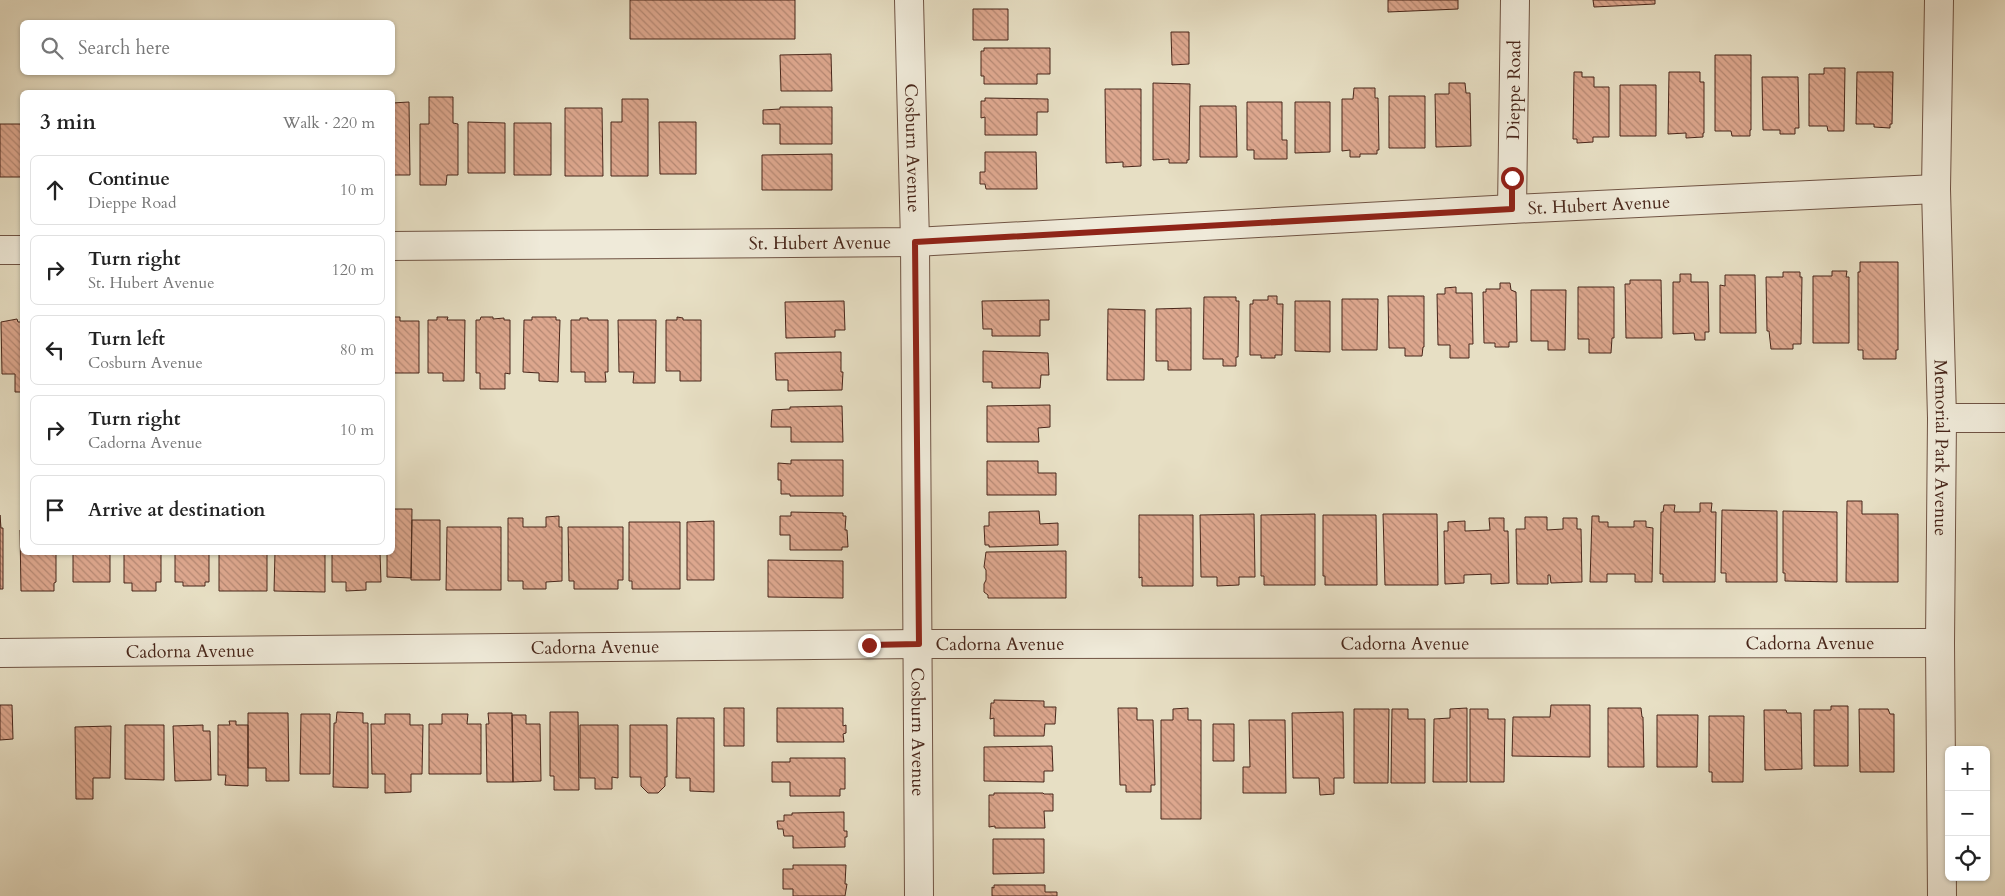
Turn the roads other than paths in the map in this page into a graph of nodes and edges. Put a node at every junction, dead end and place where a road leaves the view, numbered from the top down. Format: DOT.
graph roads {
  1 [pos="908,0"];
  2 [pos="1515,0"];
  3 [pos="1939,0"];
  4 [pos="1936,189"];
  5 [pos="1512,209"];
  6 [pos="915,242"];
  7 [pos="395,246"];
  8 [pos="0,250"];
  9 [pos="20,250"];
  10 [pos="1942,418"];
  11 [pos="2005,418"];
  12 [pos="1940,643"];
  13 [pos="919,644"];
  14 [pos="0,653"];
  15 [pos="919,896"];
  16 [pos="1942,896"];
  1 -- 6 [label="street, Cosburn Avenue"];
  2 -- 5 [label="street, Dieppe Road"];
  3 -- 4 [label="street, Memorial Park Avenue"];
  4 -- 5 [label="street, St. Hubert Avenue"];
  4 -- 10 [label="street, Memorial Park Avenue"];
  5 -- 6 [label="street, St. Hubert Avenue"];
  6 -- 7 [label="street, St. Hubert Avenue"];
  6 -- 13 [label="street, Cosburn Avenue"];
  8 -- 9 [label="street"];
  10 -- 11 [label="street"];
  10 -- 12 [label="street, Memorial Park Avenue"];
  12 -- 13 [label="street, Cadorna Avenue"];
  12 -- 16 [label="street, Memorial Park Avenue"];
  13 -- 14 [label="street, Cadorna Avenue"];
  13 -- 15 [label="street, Cosburn Avenue"];
}
